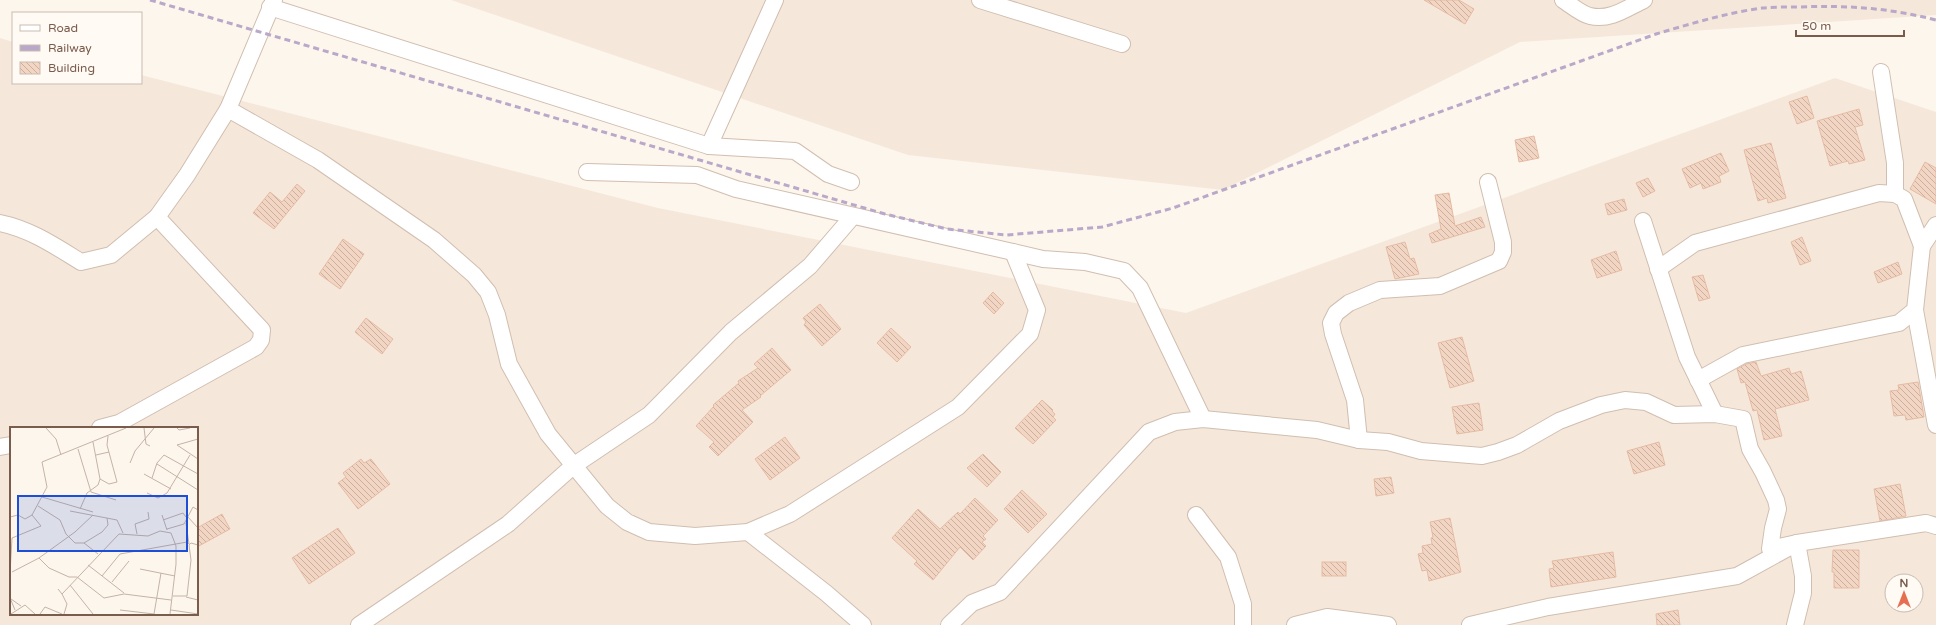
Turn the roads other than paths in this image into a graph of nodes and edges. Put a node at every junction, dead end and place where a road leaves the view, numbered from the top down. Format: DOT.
graph roads {
  1 [pos="775,0"];
  2 [pos="980,0"];
  3 [pos="1563,0"];
  4 [pos="1644,0"];
  5 [pos="272,4"];
  6 [pos="1122,44"];
  7 [pos="1881,72"];
  8 [pos="228,109"];
  9 [pos="709,146"];
  10 [pos="587,172"];
  11 [pos="851,182"];
  12 [pos="1488,182"];
  13 [pos="1895,194"];
  14 [pos="853,216"];
  15 [pos="157,217"];
  16 [pos="1643,221"];
  17 [pos="0,223"];
  18 [pos="1935,229"];
  19 [pos="1922,246"];
  20 [pos="1013,252"];
  21 [pos="1658,269"];
  22 [pos="1915,310"];
  23 [pos="1698,380"];
  24 [pos="1715,414"];
  25 [pos="1203,418"];
  26 [pos="1936,425"];
  27 [pos="104,427"];
  28 [pos="1359,440"];
  29 [pos="10,445"];
  30 [pos="0,447"];
  31 [pos="573,466"];
  32 [pos="1196,515"];
  33 [pos="1936,526"];
  34 [pos="748,532"];
  35 [pos="1797,543"];
  36 [pos="359,625"];
  37 [pos="863,625"];
  38 [pos="949,625"];
  39 [pos="1243,625"];
  40 [pos="1295,625"];
  41 [pos="1388,625"];
  42 [pos="1470,625"];
  43 [pos="1795,625"];
  1 -- 9 [label="street"];
  2 -- 6 [label="street"];
  3 -- 4 [label="street"];
  5 -- 8 [label="street"];
  5 -- 9 [label="street"];
  7 -- 13 [label="street"];
  8 -- 15 [label="street"];
  8 -- 31 [label="street"];
  9 -- 11 [label="street"];
  10 -- 14 [label="street"];
  12 -- 28 [label="street"];
  13 -- 19 [label="street"];
  13 -- 21 [label="street"];
  14 -- 20 [label="street"];
  14 -- 31 [label="street"];
  15 -- 17 [label="street"];
  15 -- 27 [label="street"];
  16 -- 21 [label="street"];
  18 -- 19 [label="street"];
  19 -- 22 [label="street"];
  20 -- 25 [label="street"];
  20 -- 34 [label="street"];
  21 -- 23 [label="street"];
  22 -- 23 [label="street"];
  22 -- 26 [label="street"];
  23 -- 24 [label="street"];
  24 -- 28 [label="street"];
  24 -- 35 [label="street"];
  25 -- 28 [label="street"];
  25 -- 38 [label="street"];
  29 -- 30 [label="street"];
  31 -- 34 [label="street"];
  31 -- 36 [label="street"];
  32 -- 39 [label="street"];
  33 -- 35 [label="street"];
  34 -- 37 [label="street"];
  35 -- 42 [label="street"];
  35 -- 43 [label="street"];
  40 -- 41 [label="street"];
}
